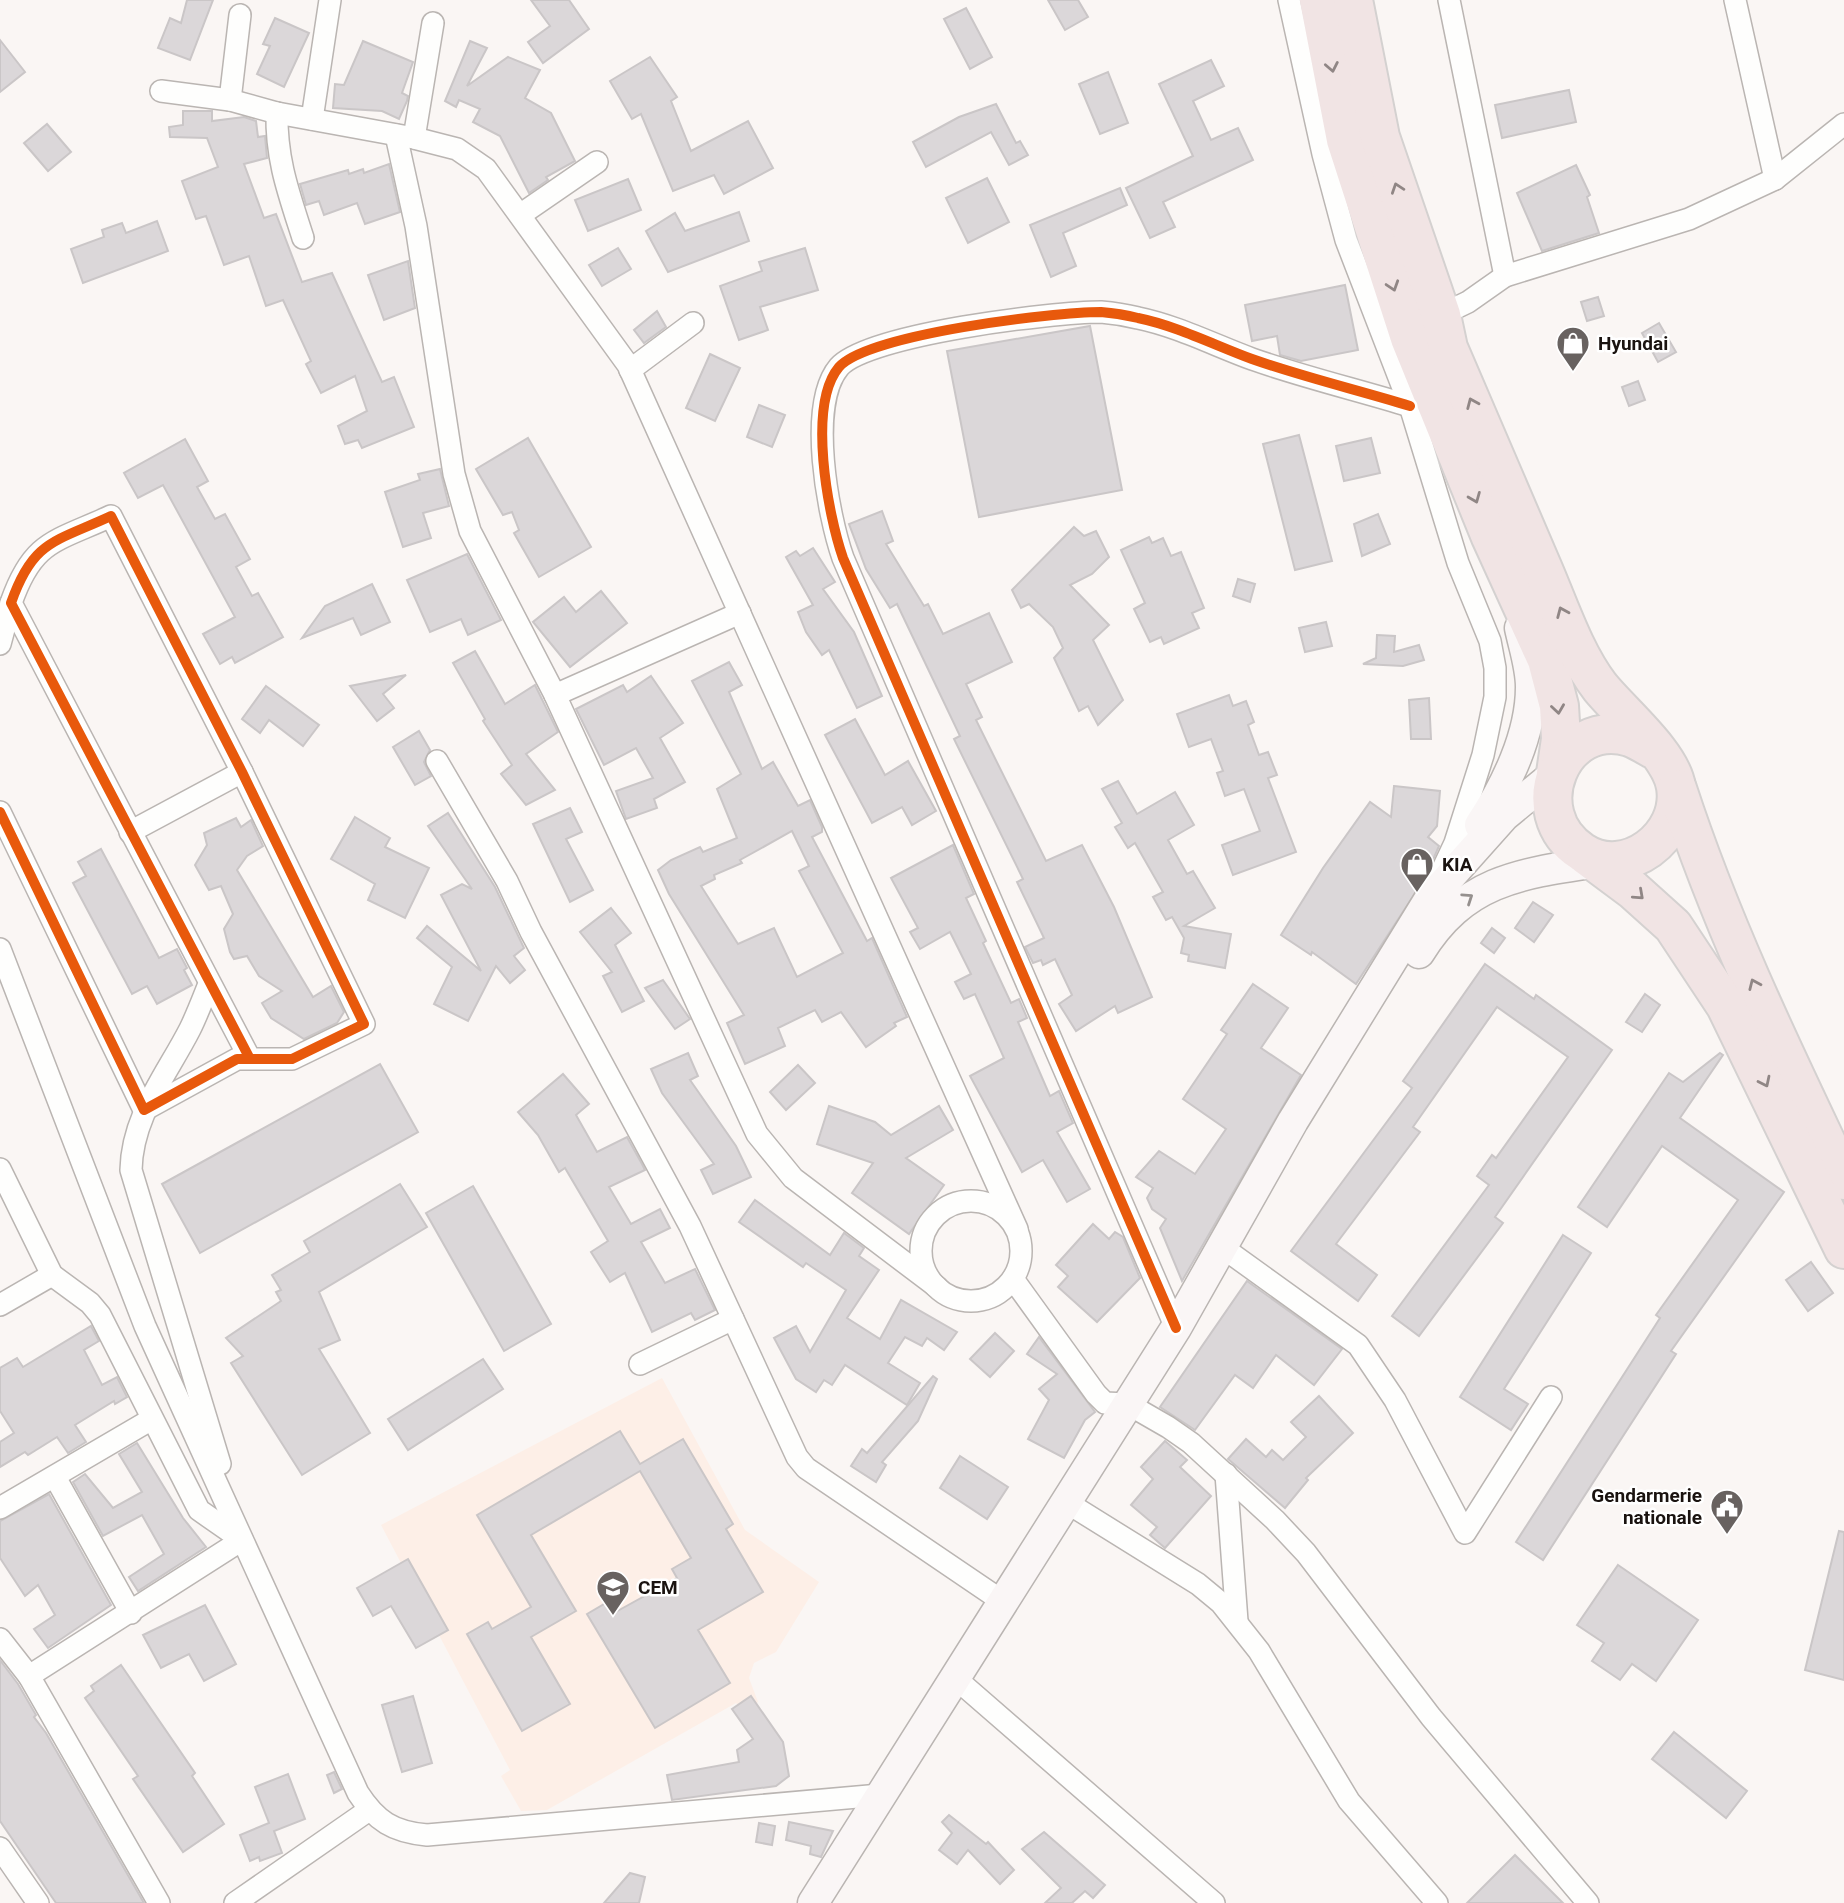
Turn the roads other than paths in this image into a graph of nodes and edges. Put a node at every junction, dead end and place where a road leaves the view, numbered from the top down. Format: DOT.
graph roads {
  1 [pos="330,0"];
  2 [pos="1289,0"];
  3 [pos="1319,0"];
  4 [pos="1353,0"];
  5 [pos="1449,0"];
  6 [pos="1735,0"];
  7 [pos="240,15"];
  8 [pos="433,23"];
  9 [pos="161,91"];
  10 [pos="230,100"];
  11 [pos="277,113"];
  12 [pos="312,119"];
  13 [pos="1844,124"];
  14 [pos="405,136"];
  15 [pos="597,162"];
  16 [pos="1775,179"];
  17 [pos="520,215"];
  18 [pos="303,238"];
  19 [pos="1505,276"];
  20 [pos="1441,315"];
  21 [pos="694,323"];
  22 [pos="630,370"];
  23 [pos="1410,406"];
  24 [pos="1491,537"];
  25 [pos="11,603"];
  26 [pos="740,613"];
  27 [pos="0,644"];
  28 [pos="555,695"];
  29 [pos="1653,749"];
  30 [pos="437,761"];
  31 [pos="242,772"];
  32 [pos="1556,773"];
  33 [pos="1676,786"];
  34 [pos="0,812"];
  35 [pos="130,832"];
  36 [pos="1595,859"];
  37 [pos="1429,900"];
  38 [pos="0,949"];
  39 [pos="209,984"];
  40 [pos="249,1058"];
  41 [pos="144,1110"];
  42 [pos="0,1169"];
  43 [pos="1844,1180"];
  44 [pos="1017,1229"];
  45 [pos="1227,1239"];
  46 [pos="1844,1249"];
  47 [pos="52,1275"];
  48 [pos="1013,1279"];
  49 [pos="937,1287"];
  50 [pos="0,1305"];
  51 [pos="733,1319"];
  52 [pos="1176,1328"];
  53 [pos="640,1364"];
  54 [pos="1551,1397"];
  55 [pos="1128,1404"];
  56 [pos="152,1419"];
  57 [pos="1226,1474"];
  58 [pos="55,1477"];
  59 [pos="1066,1502"];
  60 [pos="0,1508"];
  61 [pos="242,1540"];
  62 [pos="1002,1601"];
  63 [pos="131,1613"];
  64 [pos="1237,1621"];
  65 [pos="0,1639"];
  66 [pos="29,1676"];
  67 [pos="954,1677"];
  68 [pos="880,1795"];
  69 [pos="369,1810"];
  70 [pos="0,1847"];
  71 [pos="38,1903"];
  72 [pos="159,1903"];
  73 [pos="235,1903"];
  74 [pos="813,1903"];
  75 [pos="1214,1903"];
  76 [pos="1437,1903"];
  77 [pos="1588,1903"];
  1 -- 12 [label="street"];
  2 -- 23 [label="street"];
  3 -- 24 [label="highway, one-way"];
  20 -- 4 [label="highway, one-way"];
  5 -- 19 [label="street"];
  6 -- 16 [label="street"];
  7 -- 10 [label="street"];
  8 -- 14 [label="street"];
  9 -- 10 [label="street"];
  10 -- 11 [label="street"];
  11 -- 12 [label="street"];
  11 -- 18 [label="street"];
  12 -- 14 [label="street"];
  13 -- 16 [label="street"];
  14 -- 17 [label="street"];
  14 -- 28 [label="street"];
  15 -- 17 [label="street"];
  16 -- 19 [label="street"];
  17 -- 22 [label="street"];
  19 -- 20 [label="street"];
  29 -- 20 [label="highway, one-way"];
  21 -- 22 [label="street"];
  22 -- 26 [label="street"];
  23 -- 37 [label="street"];
  23 -- 52 [label="street"];
  24 -- 32 [label="highway, one-way"];
  24 -- 37 [label="main road"];
  25 -- 27 [label="street"];
  25 -- 31 [label="street"];
  25 -- 35 [label="street"];
  26 -- 28 [label="street"];
  26 -- 44 [label="street"];
  28 -- 49 [label="street"];
  29 -- 32 [label="highway"];
  29 -- 33 [label="highway"];
  30 -- 51 [label="street"];
  31 -- 35 [label="street"];
  31 -- 40 [label="street"];
  32 -- 36 [label="highway"];
  32 -- 37 [label="main road"];
  33 -- 36 [label="highway"];
  43 -- 33 [label="highway, one-way"];
  34 -- 41 [label="street"];
  35 -- 39 [label="street"];
  45 -- 36 [label="main road, one-way"];
  36 -- 46 [label="highway, one-way"];
  37 -- 45 [label="main road"];
  38 -- 61 [label="street"];
  39 -- 40 [label="street"];
  39 -- 41 [label="street"];
  40 -- 41 [label="street"];
  41 -- 61 [label="street"];
  42 -- 47 [label="street"];
  44 -- 48 [label="street"];
  44 -- 49 [label="street"];
  45 -- 52 [label="main road"];
  45 -- 54 [label="street"];
  47 -- 50 [label="street"];
  47 -- 56 [label="street"];
  48 -- 49 [label="street"];
  48 -- 55 [label="street"];
  51 -- 53 [label="street"];
  51 -- 62 [label="street"];
  52 -- 55 [label="main road"];
  55 -- 57 [label="street"];
  55 -- 59 [label="main road"];
  56 -- 58 [label="street"];
  56 -- 61 [label="street"];
  57 -- 64 [label="street"];
  57 -- 77 [label="street"];
  58 -- 60 [label="street"];
  58 -- 63 [label="street"];
  59 -- 62 [label="main road"];
  59 -- 64 [label="street"];
  61 -- 63 [label="street"];
  61 -- 69 [label="street"];
  62 -- 67 [label="main road"];
  63 -- 66 [label="street"];
  64 -- 76 [label="street"];
  65 -- 66 [label="street"];
  66 -- 72 [label="street"];
  67 -- 68 [label="main road"];
  67 -- 75 [label="street"];
  68 -- 69 [label="street"];
  68 -- 74 [label="main road"];
  69 -- 73 [label="street"];
  70 -- 71 [label="street"];
}
